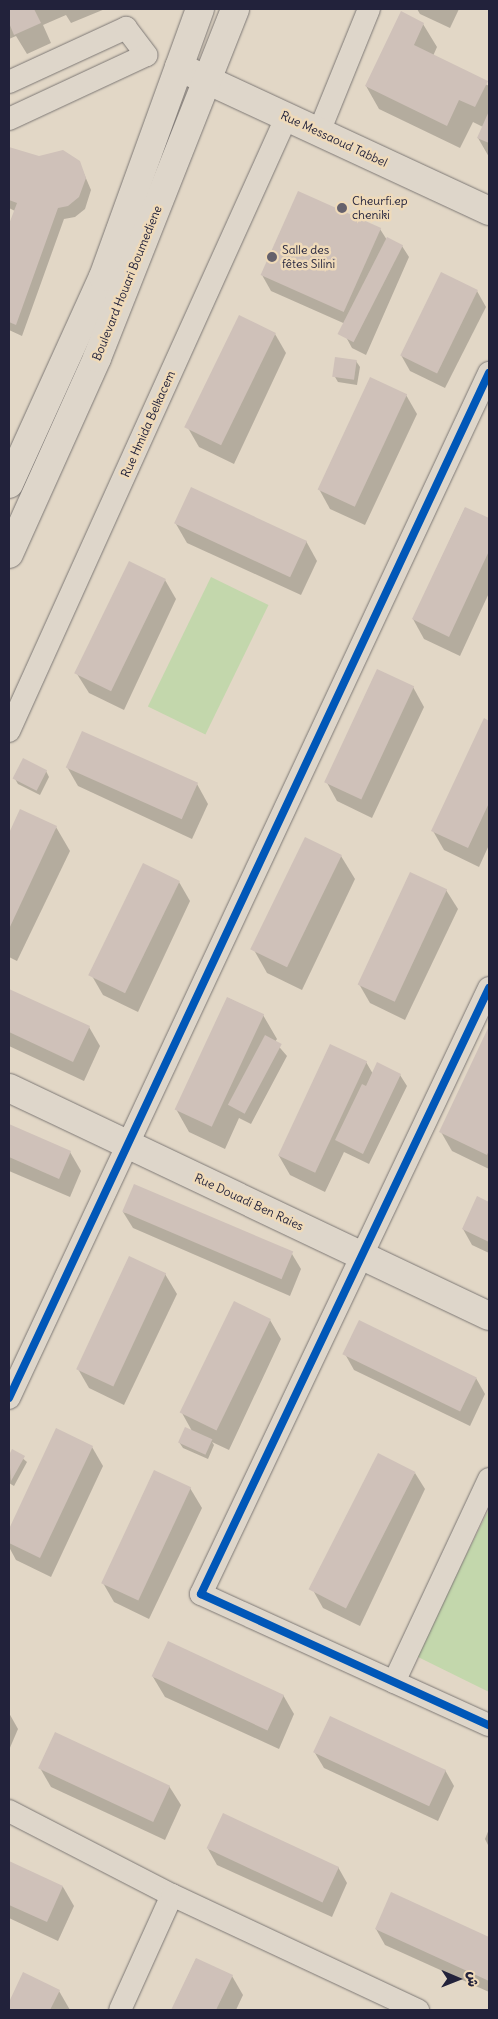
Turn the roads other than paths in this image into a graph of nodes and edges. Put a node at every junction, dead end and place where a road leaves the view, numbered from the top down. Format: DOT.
graph roads {
  1 [pos="200,9"];
  2 [pos="235,9"];
  3 [pos="369,9"];
  4 [pos="146,56"];
  5 [pos="179,67"];
  6 [pos="209,81"];
  7 [pos="9,82"];
  8 [pos="287,116"];
  9 [pos="9,119"];
  10 [pos="319,132"];
  11 [pos="489,211"];
  12 [pos="489,373"];
  13 [pos="9,484"];
  14 [pos="9,554"];
  15 [pos="9,731"];
  16 [pos="489,988"];
  17 [pos="9,1088"];
  18 [pos="130,1145"];
  19 [pos="362,1256"];
  20 [pos="489,1316"];
  21 [pos="9,1398"];
  22 [pos="489,1479"];
  23 [pos="394,1682"];
  24 [pos="489,1725"];
  25 [pos="9,1811"];
  26 [pos="172,1895"];
  27 [pos="120,2010"];
  28 [pos="418,2010"];
  1 -- 5 [label="main road, Boulevard Houari Boumediene"];
  2 -- 6 [label="main road, Boulevard Houari Boumediene"];
  3 -- 10 [label="street"];
  4 -- 5 [label="street"];
  4 -- 7 [label="street"];
  4 -- 9 [label="street"];
  5 -- 6 [label="main road, Rue Messaoud Tabbel"];
  5 -- 13 [label="main road, Boulevard Houari Boumediene"];
  6 -- 8 [label="main road, Rue Messaoud Tabbel"];
  6 -- 14 [label="main road, Boulevard Houari Boumediene"];
  8 -- 10 [label="main road, Rue Messaoud Tabbel"];
  8 -- 15 [label="street, Rue Hmida Belkacem"];
  10 -- 11 [label="main road, Rue Messaoud Tabbel"];
  12 -- 18 [label="street"];
  16 -- 19 [label="street"];
  17 -- 18 [label="main road, Rue Douadi Ben Raies"];
  18 -- 19 [label="main road, Rue Douadi Ben Raies"];
  18 -- 21 [label="street"];
  19 -- 20 [label="main road, Rue Douadi Ben Raies"];
  19 -- 23 [label="street"];
  22 -- 23 [label="street"];
  23 -- 24 [label="street"];
  25 -- 26 [label="street"];
  26 -- 27 [label="street"];
  26 -- 28 [label="street"];
}
